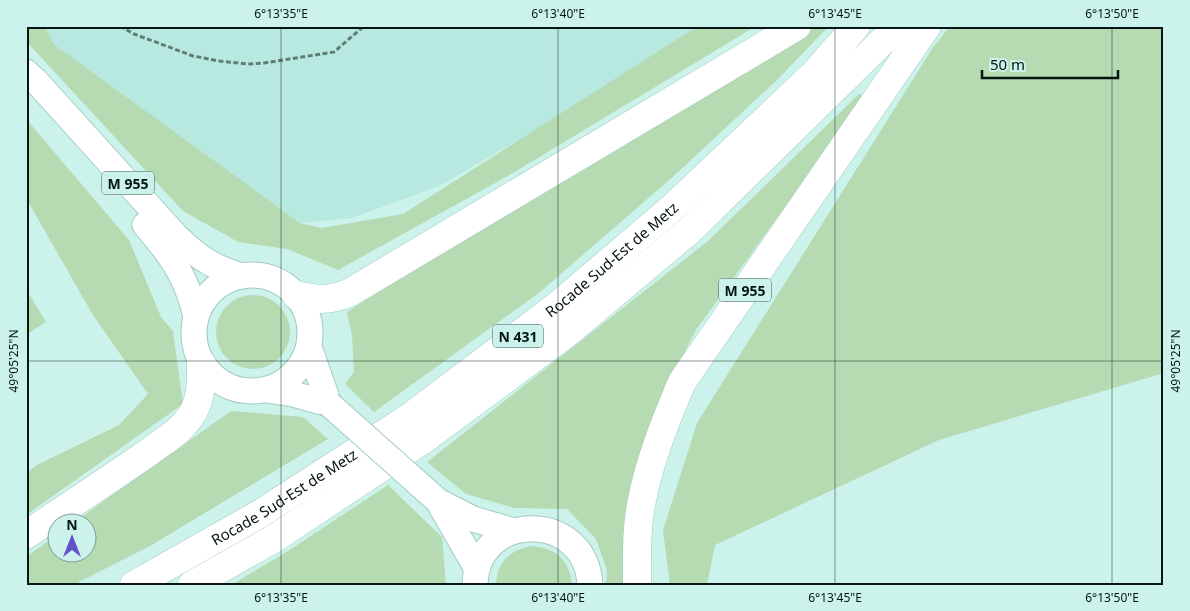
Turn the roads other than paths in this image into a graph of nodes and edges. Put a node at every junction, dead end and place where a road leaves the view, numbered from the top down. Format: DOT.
graph roads {
  1 [pos="797,26"];
  2 [pos="856,26"];
  3 [pos="898,26"];
  4 [pos="927,26"];
  5 [pos="26,72"];
  6 [pos="26,90"];
  7 [pos="242,276"];
  8 [pos="296,295"];
  9 [pos="196,317"];
  10 [pos="309,347"];
  11 [pos="201,362"];
  12 [pos="266,390"];
  13 [pos="329,404"];
  14 [pos="438,501"];
  15 [pos="514,531"];
  16 [pos="26,535"];
  17 [pos="476,577"];
  18 [pos="134,585"];
  19 [pos="192,585"];
  20 [pos="590,585"];
  21 [pos="638,585"];
  1 -- 8 [label="highway"];
  2 -- 18 [label="highway, Rocade Sud-Est de Metz / N 431"];
  3 -- 19 [label="highway, Rocade Sud-Est de Metz / N 431"];
  4 -- 21 [label="highway, M 955"];
  5 -- 7 [label="main road, M 955"];
  6 -- 9 [label="main road, M 955"];
  7 -- 8 [label="main road"];
  7 -- 9 [label="main road"];
  8 -- 10 [label="main road"];
  9 -- 11 [label="main road"];
  10 -- 12 [label="main road"];
  10 -- 13 [label="main road"];
  11 -- 12 [label="main road"];
  11 -- 16 [label="highway"];
  12 -- 13 [label="main road"];
  13 -- 14 [label="main road, bridge"];
  14 -- 15 [label="main road"];
  14 -- 17 [label="main road"];
  15 -- 17 [label="main road"];
  15 -- 20 [label="main road"];
}
